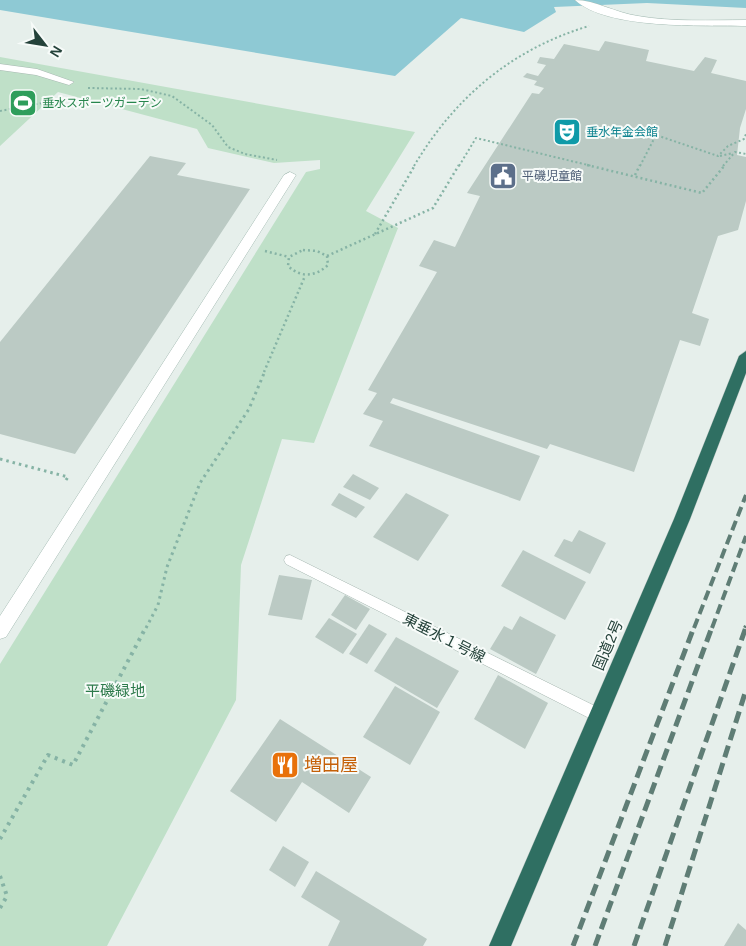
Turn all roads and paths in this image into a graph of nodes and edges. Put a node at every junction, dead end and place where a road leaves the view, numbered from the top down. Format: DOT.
graph roads {
  1 [pos="579,0"];
  2 [pos="746,23"];
  3 [pos="597,26"];
  4 [pos="0,66"];
  5 [pos="69,82"];
  6 [pos="42,103"];
  7 [pos="0,111"];
  8 [pos="746,134"];
  9 [pos="734,153"];
  10 [pos="746,154"];
  11 [pos="718,156"];
  12 [pos="278,160"];
  13 [pos="290,175"];
  14 [pos="635,175"];
  15 [pos="375,235"];
  16 [pos="267,243"];
  17 [pos="327,256"];
  18 [pos="289,257"];
  19 [pos="305,276"];
  20 [pos="746,356"];
  21 [pos="0,459"];
  22 [pos="64,484"];
  23 [pos="290,560"];
  24 [pos="0,631"];
  25 [pos="598,715"];
  26 [pos="0,839"];
  27 [pos="0,876"];
  28 [pos="0,908"];
  29 [pos="500,946"];
  1 -- 2 [label="street"];
  3 -- 15 [label="path"];
  4 -- 5 [label="street"];
  5 -- 12 [label="path"];
  6 -- 7 [label="path"];
  8 -- 11 [label="path"];
  9 -- 10 [label="path"];
  9 -- 11 [label="path"];
  9 -- 14 [label="path"];
  11 -- 14 [label="path"];
  13 -- 24 [label="street"];
  14 -- 15 [label="path"];
  15 -- 17 [label="path"];
  16 -- 18 [label="path"];
  17 -- 18 [label="path"];
  17 -- 19 [label="path"];
  18 -- 19 [label="path"];
  19 -- 26 [label="path"];
  20 -- 25 [label="highway, 国道2号"];
  21 -- 22 [label="path"];
  23 -- 25 [label="lane, 東垂水１号線"];
  25 -- 29 [label="highway, 国道2号"];
  27 -- 28 [label="path"];
}
